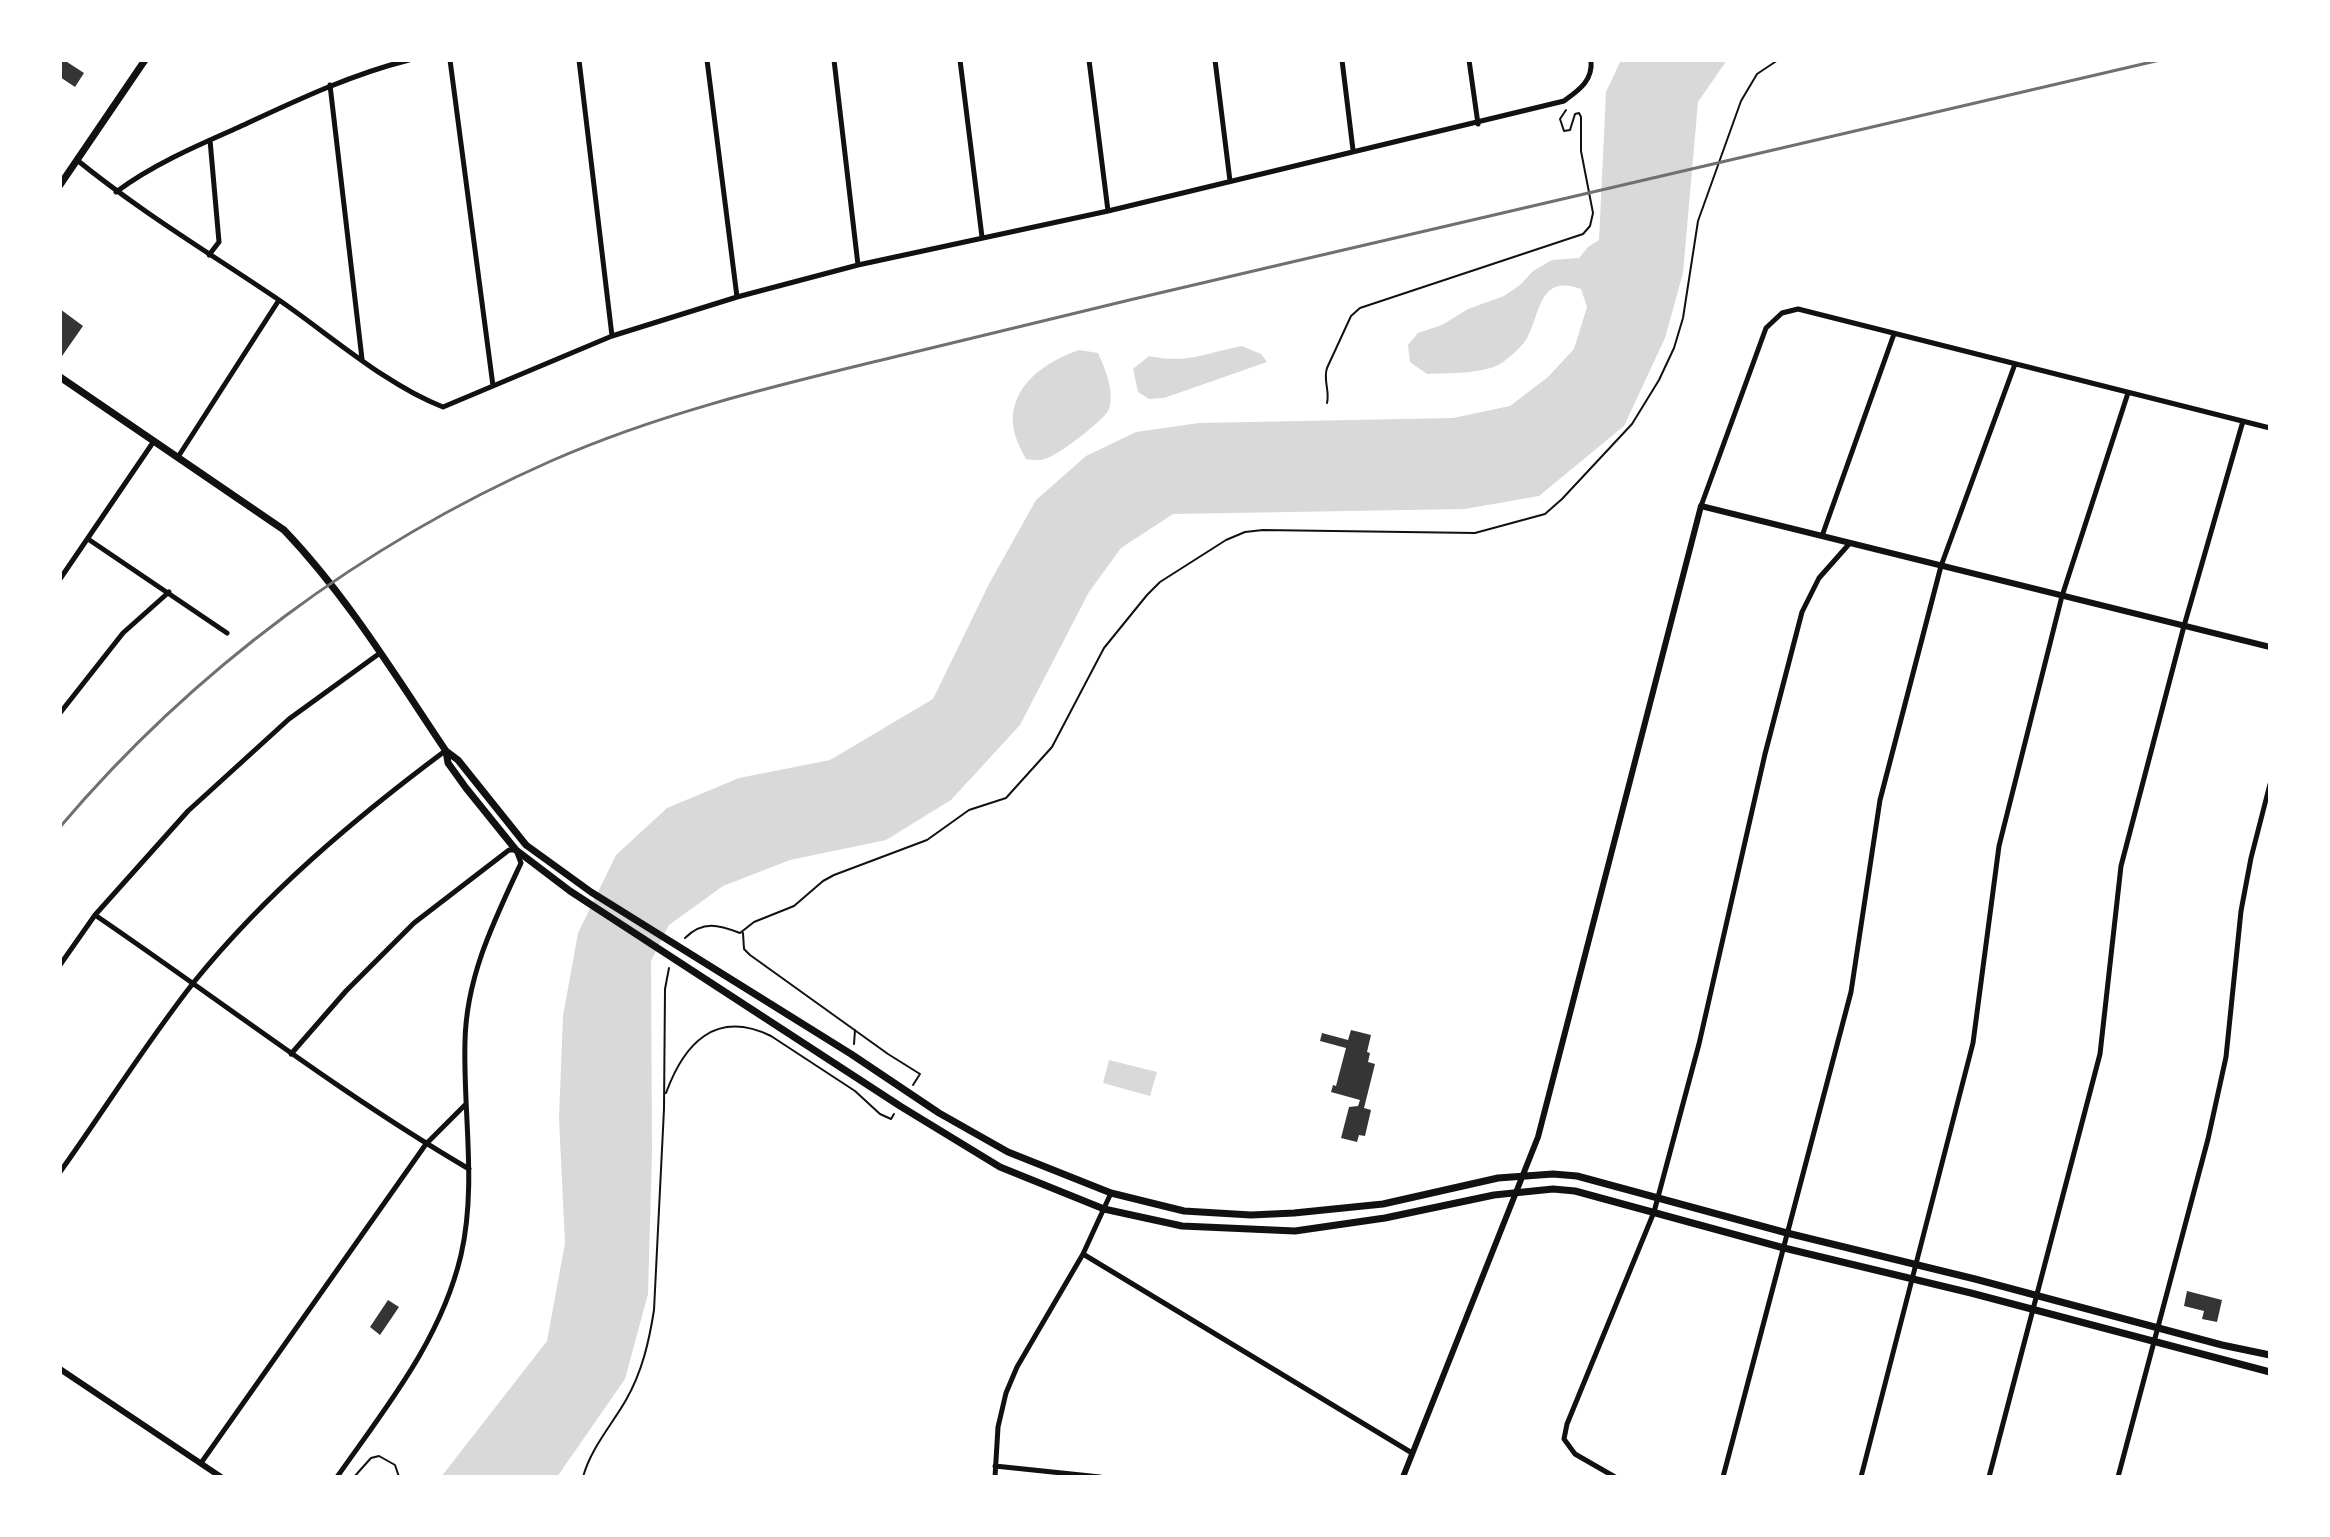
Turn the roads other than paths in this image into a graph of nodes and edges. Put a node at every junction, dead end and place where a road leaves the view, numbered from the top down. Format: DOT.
graph roads {
  1 [pos="145,60"];
  2 [pos="409,60"];
  3 [pos="450,60"];
  4 [pos="579,60"];
  5 [pos="707,60"];
  6 [pos="834,60"];
  7 [pos="960,60"];
  8 [pos="1089,60"];
  9 [pos="1215,60"];
  10 [pos="1342,60"];
  11 [pos="1469,60"];
  12 [pos="1591,60"];
  13 [pos="330,85"];
  14 [pos="1478,124"];
  15 [pos="210,140"];
  16 [pos="1353,150"];
  17 [pos="77,160"];
  18 [pos="1230,181"];
  19 [pos="60,185"];
  20 [pos="116,192"];
  21 [pos="1108,211"];
  22 [pos="982,237"];
  23 [pos="209,255"];
  24 [pos="858,265"];
  25 [pos="737,297"];
  26 [pos="279,300"];
  27 [pos="1894,334"];
  28 [pos="612,336"];
  29 [pos="363,360"];
  30 [pos="2015,364"];
  31 [pos="60,377"];
  32 [pos="493,386"];
  33 [pos="2128,393"];
  34 [pos="2243,421"];
  35 [pos="2270,428"];
  36 [pos="154,441"];
  37 [pos="178,457"];
  38 [pos="1701,506"];
  39 [pos="1822,536"];
  40 [pos="88,539"];
  41 [pos="1850,543"];
  42 [pos="1941,566"];
  43 [pos="60,579"];
  44 [pos="169,592"];
  45 [pos="2062,596"];
  46 [pos="2184,626"];
  47 [pos="227,633"];
  48 [pos="2270,647"];
  49 [pos="380,653"];
  50 [pos="60,713"];
  51 [pos="446,751"];
  52 [pos="2270,784"];
  53 [pos="516,850"];
  54 [pos="95,915"];
  55 [pos="60,965"];
  56 [pos="194,982"];
  57 [pos="291,1054"];
  58 [pos="466,1104"];
  59 [pos="426,1144"];
  60 [pos="469,1169"];
  61 [pos="60,1172"];
  62 [pos="1524,1176"];
  63 [pos="1111,1193"];
  64 [pos="1516,1193"];
  65 [pos="1658,1197"];
  66 [pos="1104,1209"];
  67 [pos="1654,1212"];
  68 [pos="1294,1213"];
  69 [pos="1295,1231"];
  70 [pos="1787,1233"];
  71 [pos="1784,1248"];
  72 [pos="1083,1254"];
  73 [pos="1917,1264"];
  74 [pos="1913,1279"];
  75 [pos="2037,1295"];
  76 [pos="2033,1310"];
  77 [pos="2157,1327"];
  78 [pos="2153,1342"];
  79 [pos="2270,1355"];
  80 [pos="60,1369"];
  81 [pos="2270,1372"];
  82 [pos="1412,1453"];
  83 [pos="201,1463"];
  84 [pos="995,1466"];
  85 [pos="221,1477"];
  86 [pos="337,1477"];
  87 [pos="995,1477"];
  88 [pos="1100,1477"];
  89 [pos="1403,1477"];
  90 [pos="1615,1477"];
  91 [pos="1723,1477"];
  92 [pos="1861,1477"];
  93 [pos="1989,1477"];
  94 [pos="2118,1477"];
  1 -- 17 [label="main road"];
  2 -- 13 [label="street"];
  3 -- 32 [label="street"];
  4 -- 28 [label="street"];
  5 -- 25 [label="street"];
  6 -- 24 [label="street"];
  7 -- 22 [label="street"];
  8 -- 21 [label="street"];
  9 -- 18 [label="street"];
  10 -- 16 [label="street"];
  11 -- 14 [label="street"];
  12 -- 14 [label="street"];
  13 -- 15 [label="street"];
  13 -- 29 [label="street"];
  14 -- 16 [label="street"];
  15 -- 20 [label="street"];
  15 -- 23 [label="street"];
  16 -- 18 [label="street"];
  17 -- 19 [label="main road"];
  17 -- 20 [label="street"];
  18 -- 21 [label="street"];
  20 -- 23 [label="street"];
  21 -- 22 [label="street"];
  22 -- 24 [label="street"];
  23 -- 26 [label="street"];
  24 -- 25 [label="street"];
  25 -- 28 [label="street"];
  26 -- 29 [label="street"];
  26 -- 37 [label="street"];
  27 -- 30 [label="street"];
  27 -- 38 [label="street"];
  27 -- 39 [label="street"];
  28 -- 32 [label="street"];
  29 -- 32 [label="street"];
  30 -- 33 [label="street"];
  30 -- 42 [label="street"];
  31 -- 36 [label="main road"];
  33 -- 34 [label="street"];
  33 -- 45 [label="street"];
  34 -- 35 [label="street"];
  34 -- 46 [label="street"];
  36 -- 37 [label="main road"];
  36 -- 40 [label="street"];
  37 -- 49 [label="main road"];
  38 -- 39 [label="street"];
  38 -- 62 [label="street"];
  39 -- 41 [label="street"];
  40 -- 43 [label="street"];
  40 -- 44 [label="street"];
  41 -- 42 [label="street"];
  41 -- 65 [label="street"];
  42 -- 45 [label="street"];
  42 -- 70 [label="street"];
  44 -- 47 [label="street"];
  44 -- 50 [label="street"];
  45 -- 46 [label="street"];
  45 -- 73 [label="street"];
  46 -- 48 [label="street"];
  46 -- 75 [label="street"];
  49 -- 51 [label="main road"];
  49 -- 54 [label="street"];
  51 -- 53 [label="main road"];
  51 -- 56 [label="street"];
  51 -- 63 [label="main road"];
  52 -- 77 [label="street"];
  53 -- 57 [label="street"];
  53 -- 58 [label="street"];
  53 -- 66 [label="main road"];
  54 -- 55 [label="street"];
  54 -- 56 [label="street"];
  56 -- 57 [label="street"];
  56 -- 61 [label="street"];
  57 -- 59 [label="street"];
  58 -- 59 [label="street"];
  58 -- 60 [label="street"];
  59 -- 60 [label="street"];
  59 -- 83 [label="street"];
  60 -- 86 [label="street"];
  62 -- 64 [label="street"];
  62 -- 65 [label="main road"];
  62 -- 68 [label="main road"];
  63 -- 66 [label="street"];
  63 -- 68 [label="main road"];
  64 -- 67 [label="main road"];
  64 -- 69 [label="main road"];
  64 -- 82 [label="street"];
  65 -- 67 [label="street"];
  65 -- 70 [label="main road"];
  66 -- 69 [label="main road"];
  66 -- 72 [label="street"];
  67 -- 71 [label="main road"];
  67 -- 90 [label="street"];
  68 -- 69 [label="main road"];
  70 -- 71 [label="street"];
  70 -- 73 [label="main road"];
  71 -- 74 [label="main road"];
  71 -- 91 [label="street"];
  72 -- 82 [label="street"];
  72 -- 84 [label="street"];
  73 -- 74 [label="street"];
  73 -- 75 [label="main road"];
  74 -- 76 [label="main road"];
  74 -- 92 [label="street"];
  75 -- 76 [label="street"];
  75 -- 77 [label="main road"];
  76 -- 78 [label="main road"];
  76 -- 93 [label="street"];
  77 -- 78 [label="street"];
  77 -- 79 [label="main road"];
  78 -- 81 [label="main road"];
  78 -- 94 [label="street"];
  80 -- 83 [label="street"];
  82 -- 89 [label="street"];
  83 -- 85 [label="street"];
  84 -- 87 [label="street"];
  84 -- 88 [label="street"];
}
